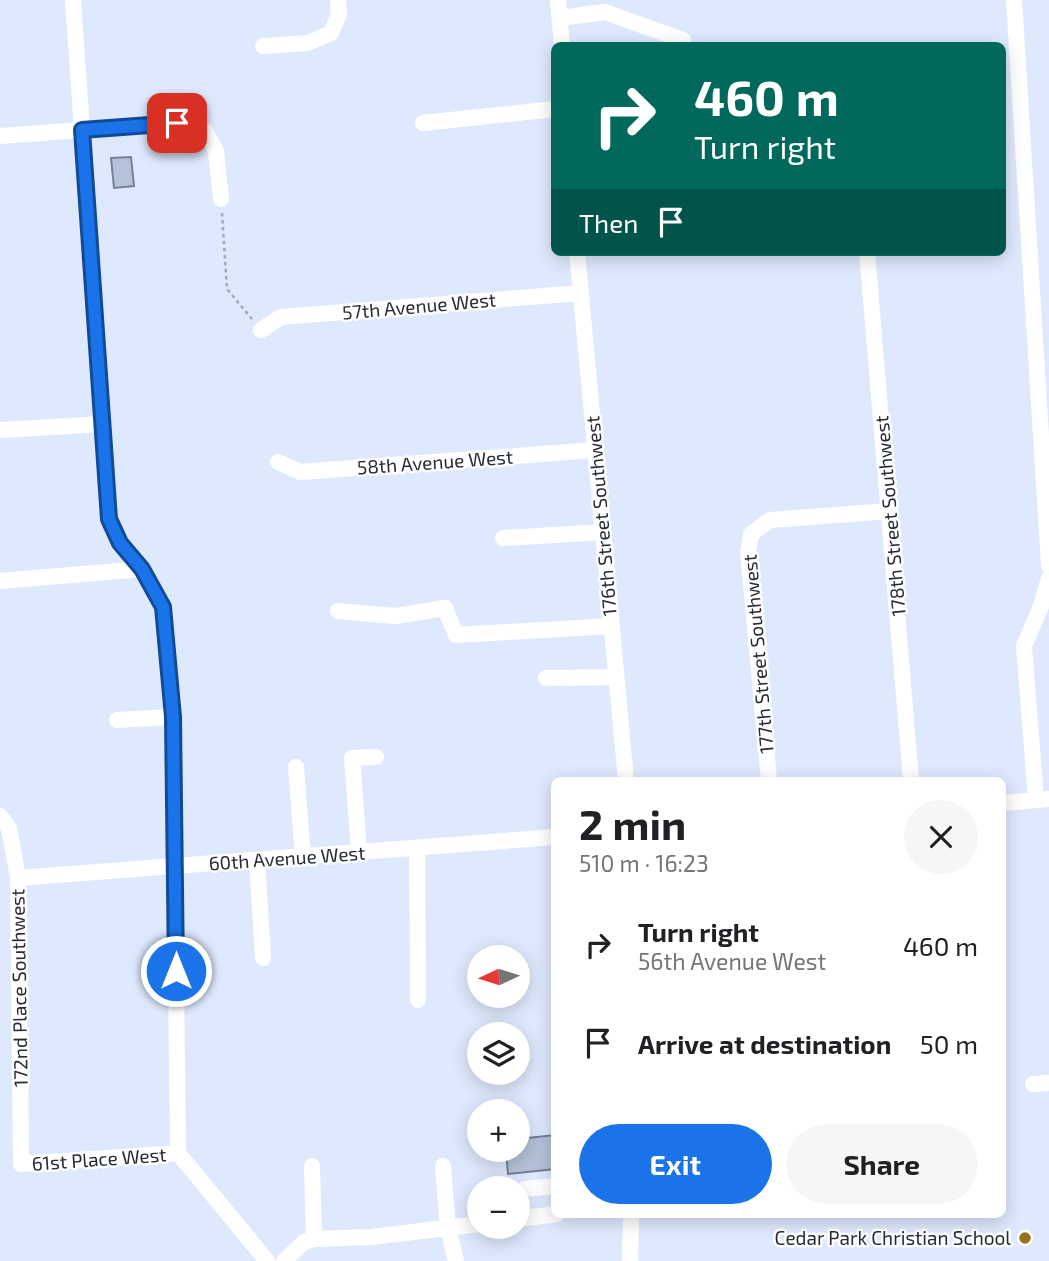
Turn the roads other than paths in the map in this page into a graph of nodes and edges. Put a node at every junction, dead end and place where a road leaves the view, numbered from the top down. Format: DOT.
graph roads {
  1 [pos="73,0"];
  2 [pos="338,0"];
  3 [pos="558,0"];
  4 [pos="1014,0"];
  5 [pos="560,19"];
  6 [pos="683,40"];
  7 [pos="562,42"];
  8 [pos="263,46"];
  9 [pos="1010,62"];
  10 [pos="551,110"];
  11 [pos="424,123"];
  12 [pos="82,130"];
  13 [pos="0,136"];
  14 [pos="221,199"];
  15 [pos="578,256"];
  16 [pos="867,256"];
  17 [pos="581,293"];
  18 [pos="261,330"];
  19 [pos="102,424"];
  20 [pos="0,430"];
  21 [pos="595,450"];
  22 [pos="278,461"];
  23 [pos="890,511"];
  24 [pos="603,532"];
  25 [pos="503,538"];
  26 [pos="1049,565"];
  27 [pos="142,569"];
  28 [pos="1049,578"];
  29 [pos="0,581"];
  30 [pos="338,611"];
  31 [pos="611,626"];
  32 [pos="616,677"];
  33 [pos="546,678"];
  34 [pos="173,717"];
  35 [pos="117,720"];
  36 [pos="376,757"];
  37 [pos="296,767"];
  38 [pos="626,777"];
  39 [pos="769,777"];
  40 [pos="911,777"];
  41 [pos="1043,799"];
  42 [pos="1006,803"];
  43 [pos="0,816"];
  44 [pos="551,837"];
  45 [pos="417,848"];
  46 [pos="359,852"];
  47 [pos="303,857"];
  48 [pos="257,860"];
  49 [pos="176,867"];
  50 [pos="18,878"];
  51 [pos="263,958"];
  52 [pos="418,1000"];
  53 [pos="178,1153"];
  54 [pos="21,1164"];
  55 [pos="312,1166"];
  56 [pos="443,1166"];
  57 [pos="551,1186"];
  58 [pos="530,1188"];
  59 [pos="530,1213"];
  60 [pos="551,1214"];
  61 [pos="631,1218"];
  62 [pos="467,1226"];
  63 [pos="448,1228"];
  64 [pos="314,1239"];
  65 [pos="267,1261"];
  66 [pos="284,1261"];
  67 [pos="456,1261"];
  68 [pos="630,1261"];
  1 -- 12 [label="street"];
  2 -- 8 [label="street"];
  3 -- 5 [label="street"];
  4 -- 9 [label="street"];
  5 -- 6 [label="street"];
  5 -- 7 [label="street"];
  9 -- 26 [label="street"];
  10 -- 11 [label="street"];
  12 -- 13 [label="street"];
  12 -- 14 [label="street"];
  12 -- 19 [label="street"];
  15 -- 17 [label="street, 176th Street Southwest"];
  16 -- 23 [label="street, 178th Street Southwest"];
  17 -- 18 [label="street, 57th Avenue West"];
  17 -- 21 [label="street, 176th Street Southwest"];
  19 -- 20 [label="street"];
  19 -- 27 [label="street"];
  21 -- 22 [label="street, 58th Avenue West"];
  21 -- 24 [label="street, 176th Street Southwest"];
  23 -- 39 [label="street, 177th Street Southwest"];
  23 -- 40 [label="street, 178th Street Southwest"];
  24 -- 25 [label="street"];
  24 -- 31 [label="street, 176th Street Southwest"];
  27 -- 29 [label="street"];
  27 -- 34 [label="street"];
  28 -- 41 [label="street"];
  30 -- 31 [label="street"];
  31 -- 32 [label="street, 176th Street Southwest"];
  32 -- 33 [label="street"];
  32 -- 38 [label="street, 176th Street Southwest"];
  34 -- 35 [label="street"];
  34 -- 49 [label="street"];
  36 -- 46 [label="street"];
  37 -- 47 [label="street"];
  41 -- 42 [label="street"];
  43 -- 50 [label="street, 172nd Place Southwest"];
  44 -- 45 [label="street, 60th Avenue West"];
  45 -- 46 [label="street, 60th Avenue West"];
  45 -- 52 [label="street"];
  46 -- 47 [label="street, 60th Avenue West"];
  47 -- 48 [label="street, 60th Avenue West"];
  48 -- 49 [label="street, 60th Avenue West"];
  48 -- 51 [label="street"];
  49 -- 50 [label="street, 60th Avenue West"];
  49 -- 53 [label="street"];
  50 -- 54 [label="street, 172nd Place Southwest"];
  53 -- 54 [label="street, 61st Place West"];
  53 -- 65 [label="street"];
  55 -- 64 [label="street"];
  56 -- 63 [label="street"];
  57 -- 58 [label="street"];
  59 -- 60 [label="street"];
  61 -- 68 [label="street"];
  62 -- 63 [label="street"];
  63 -- 64 [label="street"];
  63 -- 67 [label="street"];
  64 -- 66 [label="street"];
}
